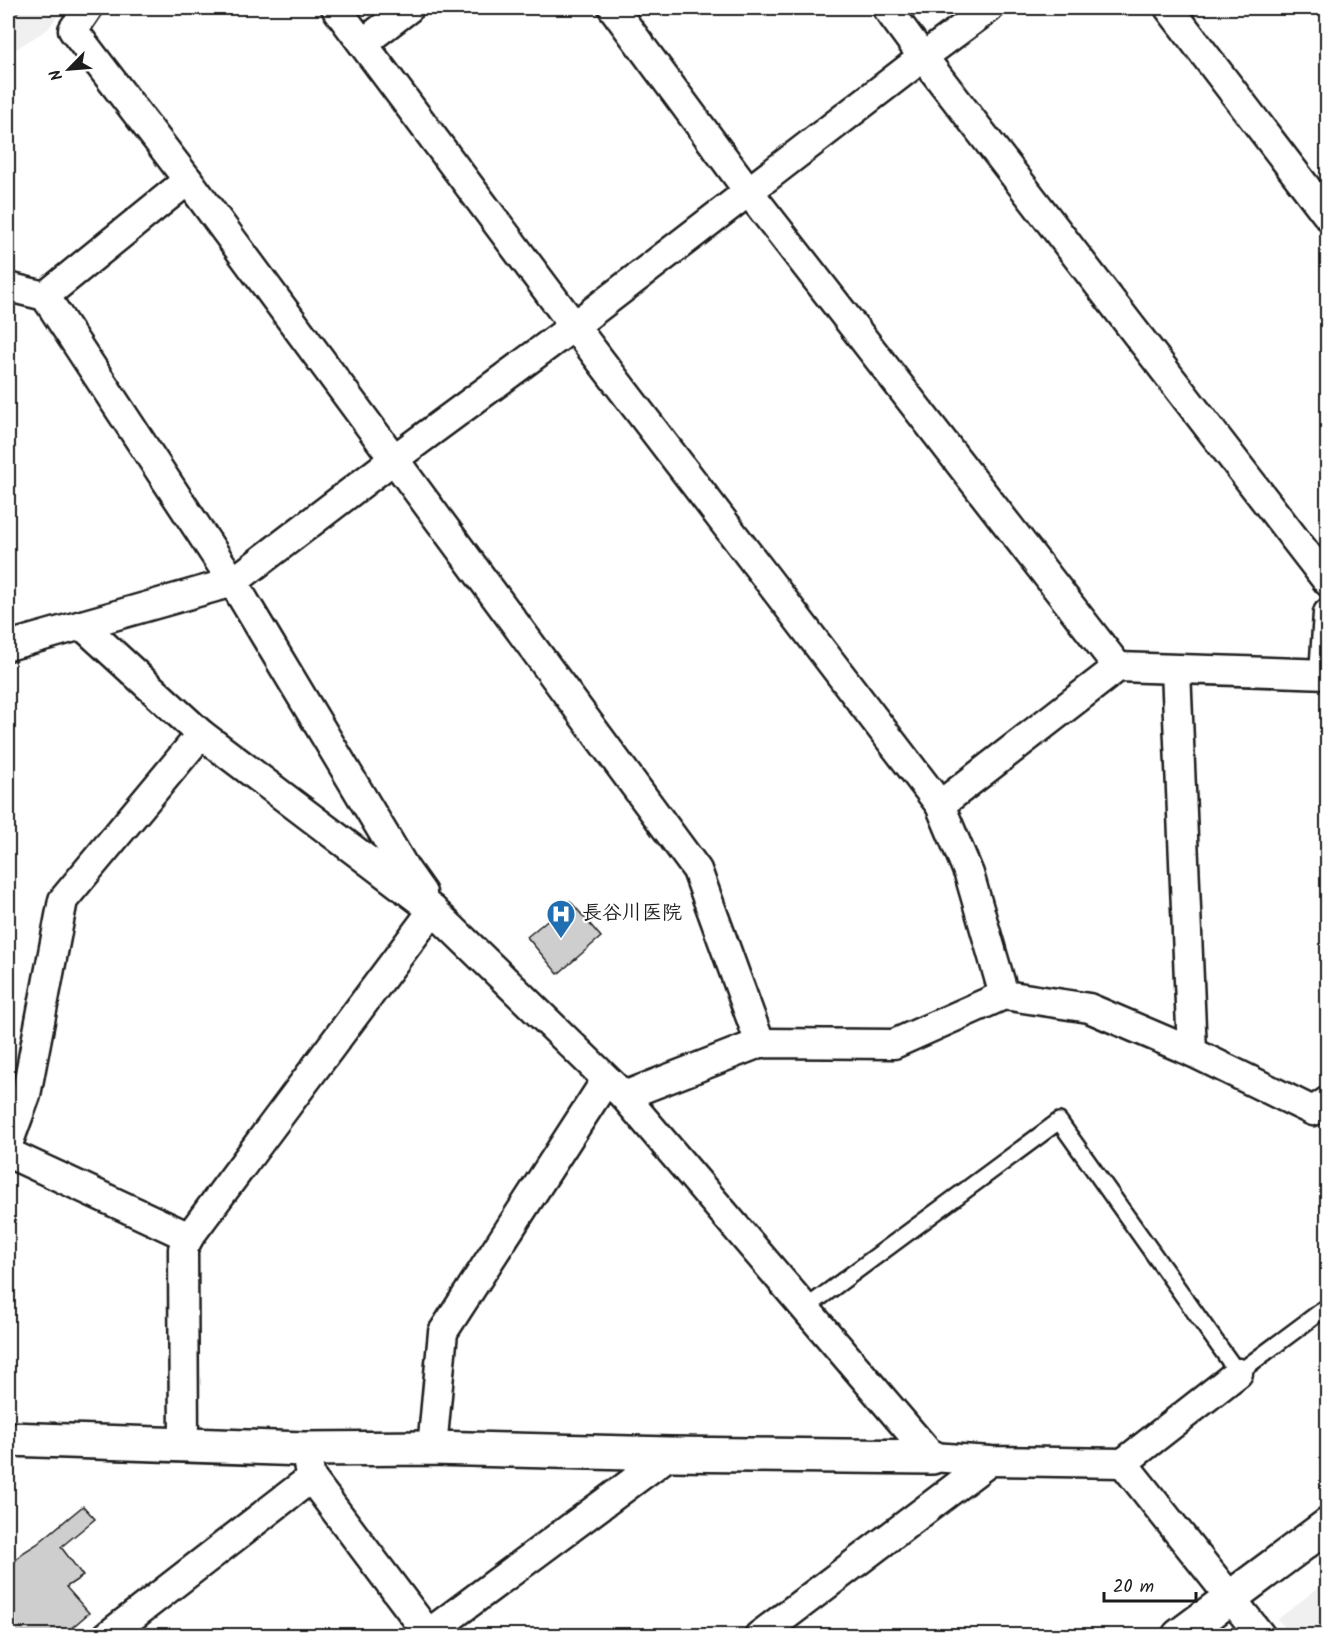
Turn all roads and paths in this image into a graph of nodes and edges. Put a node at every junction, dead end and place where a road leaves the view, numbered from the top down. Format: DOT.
graph roads {
  1 [pos="88,8"];
  2 [pos="336,8"];
  3 [pos="409,8"];
  4 [pos="614,8"];
  5 [pos="886,8"];
  6 [pos="989,8"];
  7 [pos="1169,8"];
  8 [pos="363,43"];
  9 [pos="923,57"];
  10 [pos="188,180"];
  11 [pos="748,192"];
  12 [pos="1328,216"];
  13 [pos="8,287"];
  14 [pos="45,296"];
  15 [pos="574,326"];
  16 [pos="394,459"];
  17 [pos="232,582"];
  18 [pos="1328,582"];
  19 [pos="1328,613"];
  20 [pos="82,625"];
  21 [pos="8,646"];
  22 [pos="1118,667"];
  23 [pos="1176,670"];
  24 [pos="1326,674"];
  25 [pos="201,734"];
  26 [pos="940,805"];
  27 [pos="433,910"];
  28 [pos="1004,995"];
  29 [pos="760,1043"];
  30 [pos="1192,1052"];
  31 [pos="615,1088"];
  32 [pos="1328,1101"];
  33 [pos="8,1144"];
  34 [pos="8,1153"];
  35 [pos="189,1237"];
  36 [pos="1328,1306"];
  37 [pos="806,1308"];
  38 [pos="1238,1373"];
  39 [pos="8,1439"];
  40 [pos="183,1445"];
  41 [pos="432,1448"];
  42 [pos="670,1454"];
  43 [pos="932,1457"];
  44 [pos="990,1461"];
  45 [pos="1123,1463"];
  46 [pos="308,1464"];
  47 [pos="1328,1525"];
  48 [pos="1230,1598"];
  49 [pos="107,1635"];
  50 [pos="428,1635"];
  51 [pos="759,1635"];
  52 [pos="1179,1635"];
  53 [pos="1261,1635"];
  1 -- 10 [label="street"];
  2 -- 8 [label="street"];
  3 -- 8 [label="street"];
  4 -- 11 [label="street"];
  5 -- 9 [label="street"];
  6 -- 9 [label="street"];
  7 -- 12 [label="street"];
  8 -- 15 [label="street"];
  9 -- 11 [label="street"];
  9 -- 18 [label="street"];
  10 -- 14 [label="street"];
  10 -- 16 [label="street"];
  11 -- 15 [label="street"];
  11 -- 22 [label="street"];
  13 -- 14 [label="street"];
  14 -- 17 [label="street"];
  15 -- 16 [label="street"];
  15 -- 26 [label="street"];
  16 -- 17 [label="street"];
  16 -- 29 [label="street"];
  17 -- 20 [label="street"];
  17 -- 27 [label="street"];
  19 -- 24 [label="street"];
  20 -- 21 [label="street"];
  20 -- 25 [label="street"];
  22 -- 23 [label="street"];
  22 -- 26 [label="street"];
  23 -- 24 [label="street"];
  23 -- 30 [label="street"];
  25 -- 27 [label="street"];
  25 -- 33 [label="street"];
  26 -- 28 [label="street"];
  27 -- 31 [label="street"];
  27 -- 35 [label="street"];
  28 -- 29 [label="street"];
  28 -- 30 [label="street"];
  29 -- 31 [label="street"];
  30 -- 32 [label="street"];
  31 -- 37 [label="street"];
  31 -- 41 [label="street"];
  34 -- 35 [label="street"];
  35 -- 40 [label="street"];
  36 -- 38 [label="lane"];
  37 -- 38 [label="lane"];
  37 -- 43 [label="street"];
  38 -- 45 [label="street"];
  39 -- 40 [label="street"];
  40 -- 46 [label="street"];
  41 -- 42 [label="street"];
  41 -- 46 [label="street"];
  42 -- 43 [label="street"];
  42 -- 50 [label="street"];
  43 -- 44 [label="street"];
  44 -- 45 [label="street"];
  44 -- 51 [label="street"];
  45 -- 48 [label="street"];
  46 -- 49 [label="street"];
  46 -- 50 [label="street"];
  47 -- 48 [label="street"];
  48 -- 52 [label="street"];
  48 -- 53 [label="street"];
}
